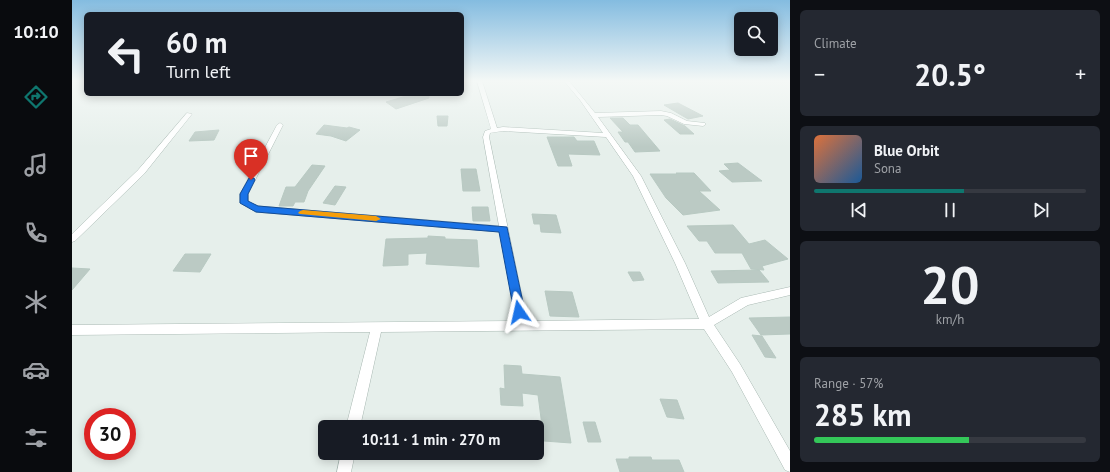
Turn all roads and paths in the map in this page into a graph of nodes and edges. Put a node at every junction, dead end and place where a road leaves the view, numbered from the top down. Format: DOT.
graph roads {
  1 [pos="486,103"];
  2 [pos="584,103"];
  3 [pos="189,114"];
  4 [pos="594,115"];
  5 [pos="703,124"];
  6 [pos="280,126"];
  7 [pos="494,129"];
  8 [pos="608,135"];
  9 [pos="503,229"];
  10 [pos="72,239"];
  11 [pos="790,291"];
  12 [pos="707,324"];
  13 [pos="522,326"];
  14 [pos="377,327"];
  15 [pos="72,330"];
  16 [pos="355,420"];
  17 [pos="347,460"];
  18 [pos="790,465"];
  19 [pos="344,472"];
  1 -- 7 [label="street"];
  2 -- 4 [label="street"];
  3 -- 10 [label="street"];
  4 -- 5 [label="street"];
  4 -- 8 [label="street"];
  6 -- 9 [label="street"];
  7 -- 8 [label="street"];
  7 -- 9 [label="street"];
  8 -- 12 [label="street"];
  9 -- 13 [label="street"];
  11 -- 12 [label="street"];
  12 -- 13 [label="street"];
  12 -- 18 [label="street"];
  13 -- 14 [label="street"];
  14 -- 15 [label="street"];
  14 -- 16 [label="street"];
  17 -- 19 [label="street"];
}
